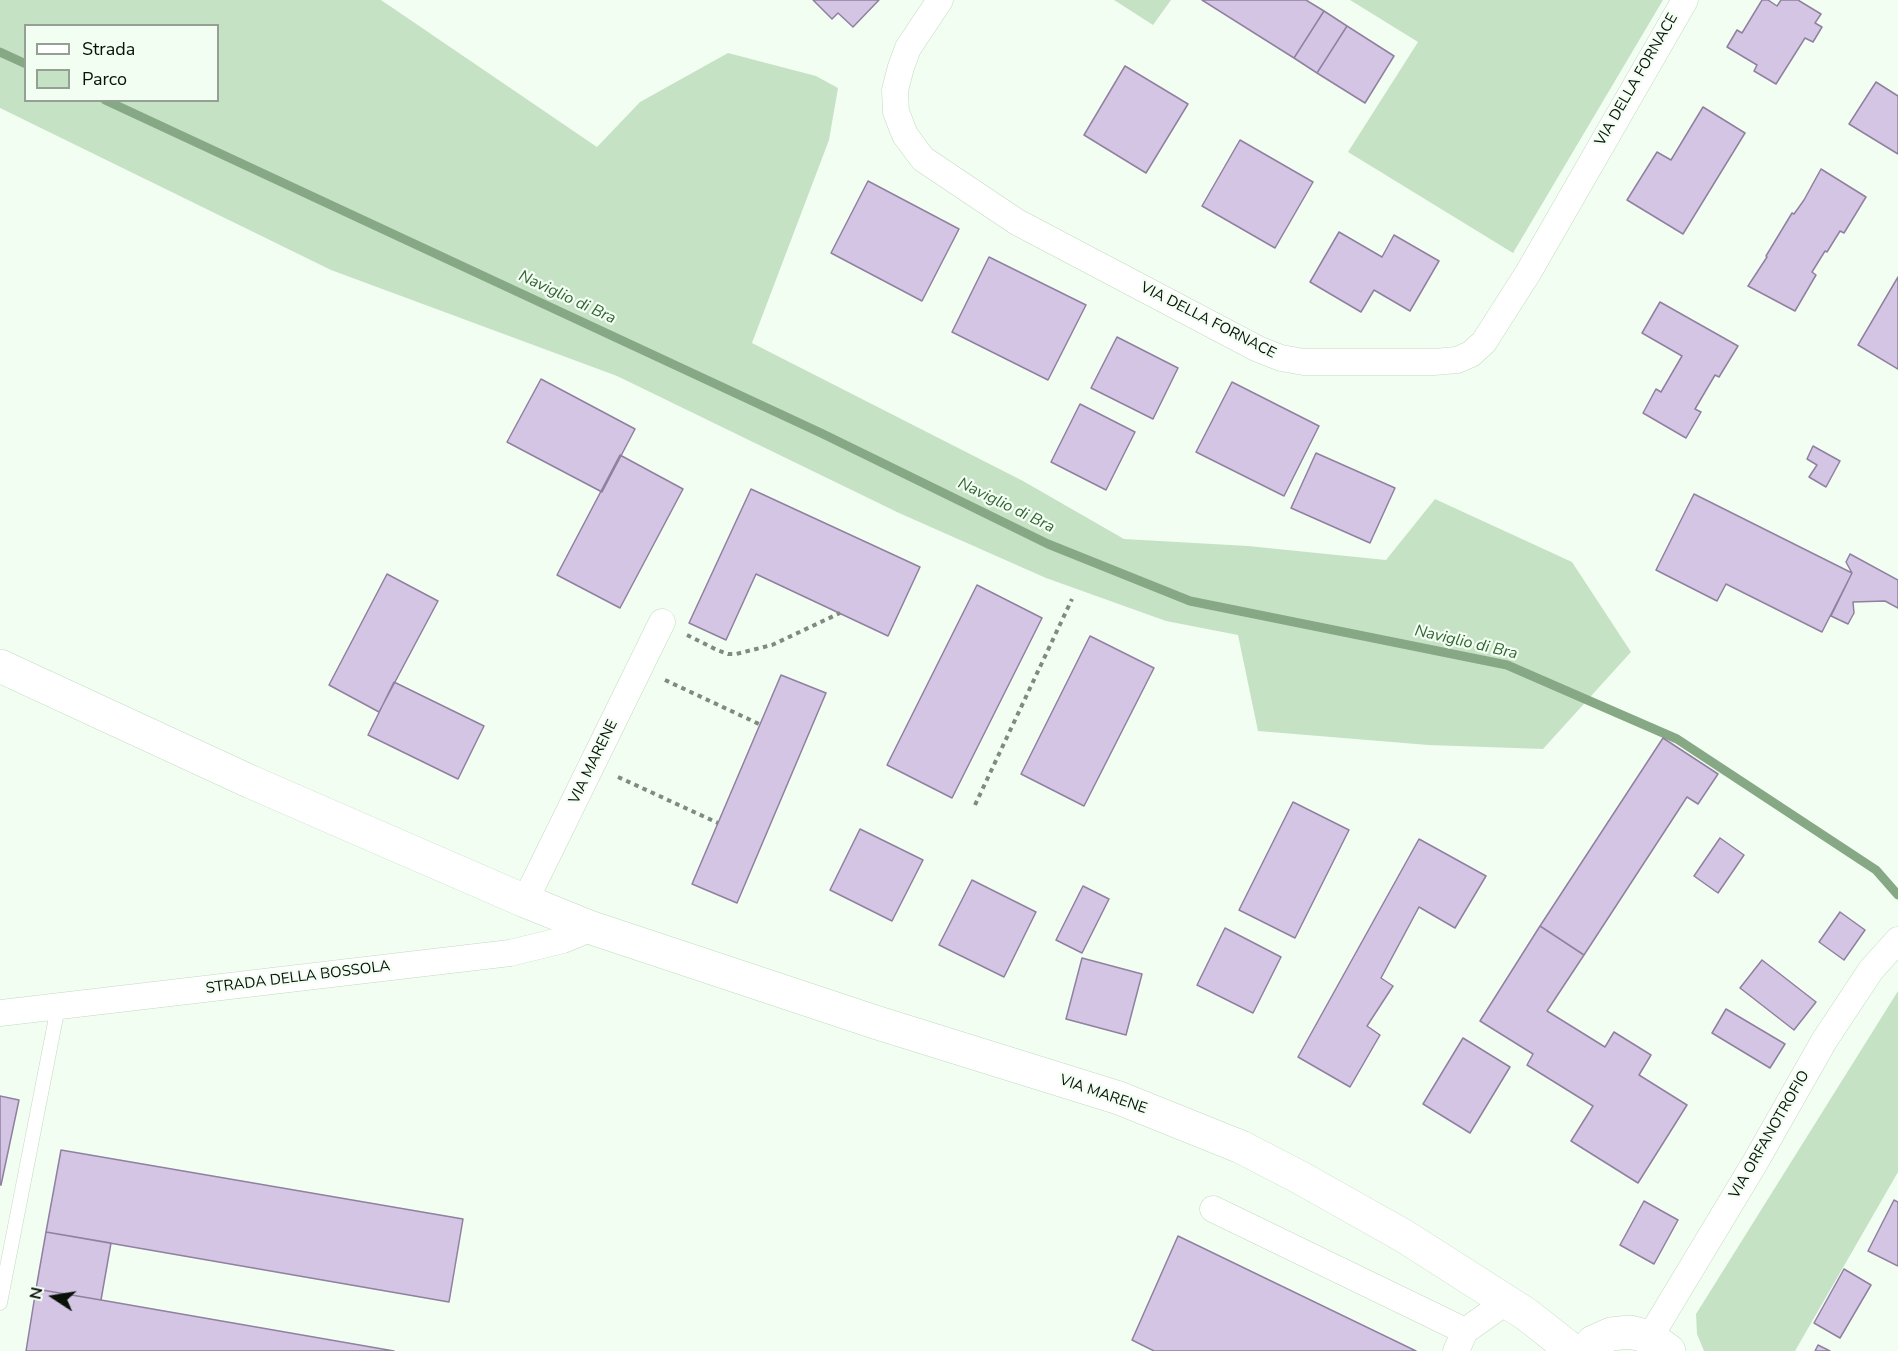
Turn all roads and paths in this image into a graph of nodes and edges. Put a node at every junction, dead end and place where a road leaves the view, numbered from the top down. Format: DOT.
graph roads {
  1 [pos="940,0"];
  2 [pos="1685,0"];
  3 [pos="1072,599"];
  4 [pos="840,613"];
  5 [pos="662,622"];
  6 [pos="0,666"];
  7 [pos="640,668"];
  8 [pos="759,724"];
  9 [pos="592,765"];
  10 [pos="975,805"];
  11 [pos="718,823"];
  12 [pos="525,901"];
  13 [pos="592,928"];
  14 [pos="1898,940"];
  15 [pos="58,1007"];
  16 [pos="0,1013"];
  17 [pos="1213,1209"];
  18 [pos="1506,1302"];
  19 [pos="0,1304"];
  20 [pos="1460,1341"];
  21 [pos="1659,1344"];
  22 [pos="1573,1351"];
  23 [pos="1585,1351"];
  1 -- 2 [label="street, VIA DELLA FORNACE"];
  3 -- 10 [label="path"];
  4 -- 5 [label="path"];
  5 -- 7 [label="street, VIA MARENE"];
  6 -- 12 [label="main road, VIA MARENE"];
  7 -- 8 [label="path"];
  7 -- 9 [label="street, VIA MARENE"];
  9 -- 11 [label="path"];
  9 -- 12 [label="street, VIA MARENE"];
  12 -- 13 [label="main road, VIA MARENE"];
  13 -- 15 [label="street, STRADA DELLA BOSSOLA"];
  13 -- 18 [label="main road, VIA MARENE"];
  14 -- 21 [label="street, VIA ORFANOTROFIO"];
  15 -- 16 [label="street, STRADA DELLA BOSSOLA"];
  15 -- 19 [label="lane"];
  17 -- 20 [label="street"];
  18 -- 20 [label="street"];
  18 -- 22 [label="main road, VIA MARENE"];
  21 -- 23 [label="main road"];
}
